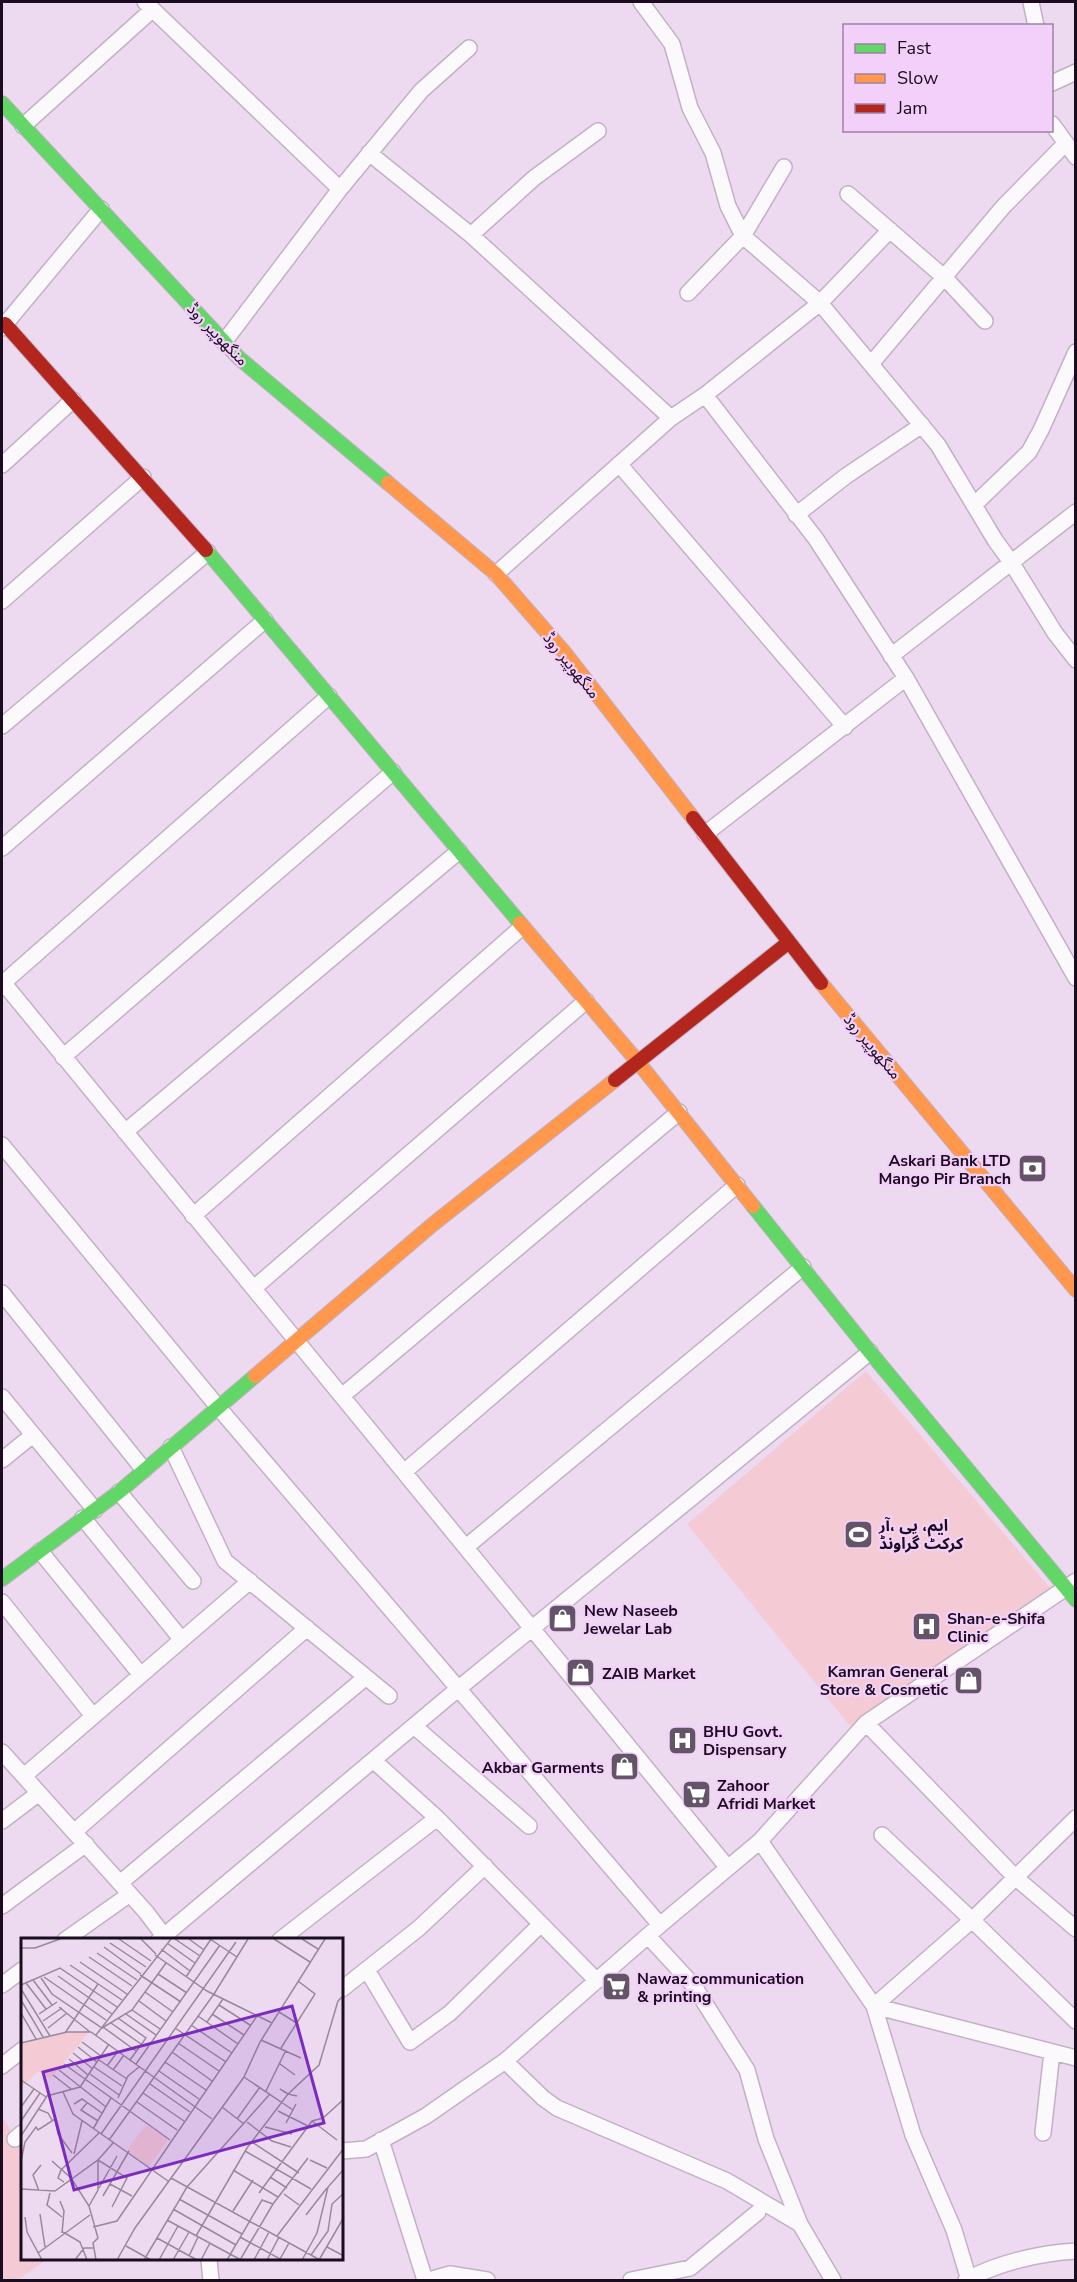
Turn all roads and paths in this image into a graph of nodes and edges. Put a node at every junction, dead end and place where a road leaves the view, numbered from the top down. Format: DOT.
graph roads {
  1 [pos="641,2"];
  2 [pos="1031,2"];
  3 [pos="148,6"];
  4 [pos="1036,24"];
  5 [pos="469,48"];
  6 [pos="1076,72"];
  7 [pos="1053,83"];
  8 [pos="2,103"];
  9 [pos="23,126"];
  10 [pos="1053,126"];
  11 [pos="598,131"];
  12 [pos="1065,144"];
  13 [pos="369,153"];
  14 [pos="1076,157"];
  15 [pos="784,167"];
  16 [pos="340,189"];
  17 [pos="848,194"];
  18 [pos="101,209"];
  19 [pos="890,230"];
  20 [pos="471,235"];
  21 [pos="743,236"];
  22 [pos="945,278"];
  23 [pos="688,293"];
  24 [pos="820,303"];
  25 [pos="985,321"];
  26 [pos="3,326"];
  27 [pos="224,342"];
  28 [pos="1076,352"];
  29 [pos="871,364"];
  30 [pos="705,395"];
  31 [pos="73,400"];
  32 [pos="672,418"];
  33 [pos="922,425"];
  34 [pos="619,464"];
  35 [pos="2,465"];
  36 [pos="142,477"];
  37 [pos="974,506"];
  38 [pos="1076,512"];
  39 [pos="796,515"];
  40 [pos="208,552"];
  41 [pos="1011,562"];
  42 [pos="496,574"];
  43 [pos="2,601"];
  44 [pos="265,620"];
  45 [pos="1073,653"];
  46 [pos="891,656"];
  47 [pos="906,678"];
  48 [pos="329,696"];
  49 [pos="2,726"];
  50 [pos="845,727"];
  51 [pos="393,772"];
  52 [pos="705,834"];
  53 [pos="2,848"];
  54 [pos="459,851"];
  55 [pos="522,927"];
  56 [pos="789,942"];
  57 [pos="1076,978"];
  58 [pos="2,983"];
  59 [pos="586,1001"];
  60 [pos="63,1057"];
  61 [pos="638,1062"];
  62 [pos="678,1112"];
  63 [pos="125,1132"];
  64 [pos="2,1144"];
  65 [pos="737,1185"];
  66 [pos="193,1215"];
  67 [pos="803,1267"];
  68 [pos="254,1288"];
  69 [pos="1076,1290"];
  70 [pos="2,1293"];
  71 [pos="297,1340"];
  72 [pos="870,1352"];
  73 [pos="342,1396"];
  74 [pos="2,1397"];
  75 [pos="218,1407"];
  76 [pos="33,1435"];
  77 [pos="171,1447"];
  78 [pos="2,1460"];
  79 [pos="144,1470"];
  80 [pos="404,1472"];
  81 [pos="119,1492"];
  82 [pos="89,1514"];
  83 [pos="466,1547"];
  84 [pos="40,1551"];
  85 [pos="2,1579"];
  86 [pos="193,1581"];
  87 [pos="250,1581"];
  88 [pos="1072,1590"];
  89 [pos="2,1602"];
  90 [pos="307,1628"];
  91 [pos="532,1628"];
  92 [pos="182,1640"];
  93 [pos="141,1675"];
  94 [pos="366,1677"];
  95 [pos="459,1688"];
  96 [pos="388,1696"];
  97 [pos="93,1716"];
  98 [pos="866,1723"];
  99 [pos="414,1726"];
  100 [pos="2,1752"];
  101 [pos="373,1760"];
  102 [pos="24,1776"];
  103 [pos="39,1793"];
  104 [pos="437,1818"];
  105 [pos="1076,1818"];
  106 [pos="2,1821"];
  107 [pos="529,1826"];
  108 [pos="74,1832"];
  109 [pos="882,1835"];
  110 [pos="760,1841"];
  111 [pos="86,1844"];
  112 [pos="485,1866"];
  113 [pos="728,1868"];
  114 [pos="1015,1877"];
  115 [pos="125,1888"];
  116 [pos="2,1906"];
  117 [pos="972,1920"];
  118 [pos="541,1924"];
  119 [pos="660,1925"];
  120 [pos="1076,1929"];
  121 [pos="648,1936"];
  122 [pos="67,1938"];
  123 [pos="162,1938"];
  124 [pos="164,1938"];
  125 [pos="283,1938"];
  126 [pos="367,1970"];
  127 [pos="21,1971"];
  128 [pos="597,1980"];
  129 [pos="2,1985"];
  130 [pos="344,1987"];
  131 [pos="874,2006"];
  132 [pos="1076,2021"];
  133 [pos="21,2051"];
  134 [pos="1052,2052"];
  135 [pos="1076,2058"];
  136 [pos="505,2061"];
  137 [pos="2,2066"];
  138 [pos="1043,2133"];
  139 [pos="381,2140"];
  140 [pos="344,2151"];
  141 [pos="758,2212"];
  142 [pos="800,2224"];
  143 [pos="1076,2251"];
  144 [pos="209,2261"];
  145 [pos="211,2280"];
  146 [pos="427,2280"];
  147 [pos="487,2280"];
  148 [pos="631,2280"];
  149 [pos="833,2280"];
  150 [pos="968,2280"];
  1 -- 21 [label="street"];
  2 -- 4 [label="street"];
  3 -- 9 [label="street"];
  3 -- 16 [label="street"];
  5 -- 13 [label="street"];
  6 -- 7 [label="street"];
  8 -- 9 [label="street, منگھوپیر روڈ"];
  9 -- 18 [label="street, منگھوپیر روڈ"];
  10 -- 12 [label="street"];
  11 -- 20 [label="street"];
  12 -- 14 [label="street"];
  12 -- 22 [label="street"];
  13 -- 16 [label="street"];
  13 -- 20 [label="street"];
  15 -- 21 [label="street"];
  16 -- 27 [label="street"];
  17 -- 19 [label="street"];
  18 -- 26 [label="street"];
  18 -- 27 [label="street, منگھوپیر روڈ"];
  19 -- 22 [label="street"];
  19 -- 24 [label="street"];
  20 -- 32 [label="street"];
  21 -- 23 [label="street"];
  21 -- 24 [label="street"];
  22 -- 25 [label="street"];
  22 -- 29 [label="street"];
  24 -- 29 [label="street"];
  24 -- 30 [label="street"];
  26 -- 31 [label="street"];
  27 -- 42 [label="street, منگھوپیر روڈ"];
  28 -- 37 [label="street"];
  29 -- 33 [label="street"];
  30 -- 32 [label="street"];
  30 -- 39 [label="street"];
  31 -- 35 [label="street"];
  31 -- 36 [label="street"];
  32 -- 34 [label="street"];
  33 -- 37 [label="street"];
  33 -- 39 [label="street"];
  34 -- 42 [label="street"];
  34 -- 50 [label="street"];
  36 -- 40 [label="street"];
  36 -- 43 [label="street"];
  37 -- 41 [label="street"];
  38 -- 41 [label="street"];
  39 -- 46 [label="street"];
  40 -- 44 [label="street"];
  40 -- 49 [label="street"];
  41 -- 45 [label="street"];
  41 -- 46 [label="street"];
  42 -- 52 [label="street, منگھوپیر روڈ"];
  44 -- 48 [label="street"];
  44 -- 53 [label="street"];
  46 -- 47 [label="street"];
  47 -- 50 [label="street"];
  47 -- 57 [label="street"];
  48 -- 51 [label="street"];
  48 -- 58 [label="street"];
  50 -- 52 [label="street"];
  51 -- 54 [label="street"];
  51 -- 60 [label="street"];
  52 -- 56 [label="street, منگھوپیر روڈ"];
  54 -- 55 [label="street"];
  54 -- 63 [label="street"];
  55 -- 59 [label="street"];
  55 -- 66 [label="street"];
  56 -- 61 [label="street"];
  56 -- 69 [label="street, منگھوپیر روڈ"];
  58 -- 60 [label="street"];
  59 -- 61 [label="street"];
  59 -- 68 [label="street"];
  60 -- 63 [label="street"];
  61 -- 62 [label="street"];
  61 -- 71 [label="street"];
  62 -- 65 [label="street"];
  62 -- 73 [label="street"];
  63 -- 66 [label="street"];
  64 -- 75 [label="street"];
  65 -- 67 [label="street"];
  65 -- 80 [label="street"];
  66 -- 68 [label="street"];
  67 -- 72 [label="street"];
  67 -- 83 [label="street"];
  68 -- 71 [label="street"];
  70 -- 79 [label="street"];
  71 -- 73 [label="street"];
  71 -- 75 [label="street"];
  72 -- 88 [label="street"];
  72 -- 91 [label="street"];
  73 -- 80 [label="street"];
  74 -- 76 [label="street"];
  75 -- 77 [label="street"];
  75 -- 95 [label="street"];
  76 -- 78 [label="street"];
  76 -- 82 [label="street"];
  77 -- 79 [label="street"];
  77 -- 87 [label="street"];
  79 -- 81 [label="street"];
  80 -- 83 [label="street"];
  81 -- 82 [label="street"];
  81 -- 86 [label="street"];
  82 -- 84 [label="street"];
  82 -- 92 [label="street"];
  83 -- 91 [label="street"];
  84 -- 85 [label="street"];
  84 -- 93 [label="street"];
  87 -- 90 [label="street"];
  87 -- 92 [label="street"];
  88 -- 98 [label="street"];
  89 -- 97 [label="street"];
  90 -- 94 [label="street"];
  90 -- 108 [label="street"];
  91 -- 95 [label="street"];
  91 -- 113 [label="street"];
  92 -- 93 [label="street"];
  93 -- 97 [label="street"];
  94 -- 96 [label="street"];
  94 -- 115 [label="street"];
  95 -- 99 [label="street"];
  95 -- 119 [label="street"];
  97 -- 102 [label="street"];
  98 -- 110 [label="street"];
  98 -- 114 [label="street"];
  99 -- 101 [label="street"];
  99 -- 107 [label="street"];
  100 -- 102 [label="street"];
  101 -- 104 [label="street"];
  101 -- 124 [label="street"];
  102 -- 103 [label="street"];
  103 -- 106 [label="street"];
  103 -- 108 [label="street"];
  104 -- 112 [label="street"];
  104 -- 125 [label="street"];
  105 -- 114 [label="street"];
  108 -- 111 [label="street"];
  109 -- 117 [label="street"];
  110 -- 113 [label="street"];
  110 -- 131 [label="street"];
  111 -- 115 [label="street"];
  111 -- 116 [label="street"];
  112 -- 118 [label="street"];
  112 -- 126 [label="street"];
  113 -- 119 [label="street"];
  114 -- 117 [label="street"];
  114 -- 120 [label="street"];
  115 -- 122 [label="street"];
  115 -- 123 [label="street"];
  117 -- 131 [label="street"];
  117 -- 132 [label="street"];
  118 -- 126 [label="street"];
  118 -- 128 [label="street"];
  119 -- 121 [label="street"];
  121 -- 128 [label="street"];
  121 -- 142 [label="street"];
  126 -- 130 [label="street"];
  127 -- 129 [label="street"];
  128 -- 136 [label="street"];
  131 -- 134 [label="street"];
  131 -- 150 [label="street"];
  133 -- 137 [label="street"];
  134 -- 135 [label="street"];
  134 -- 138 [label="street"];
  136 -- 139 [label="street"];
  136 -- 142 [label="street"];
  139 -- 140 [label="street"];
  139 -- 146 [label="street"];
  141 -- 148 [label="street"];
  142 -- 149 [label="street"];
  143 -- 150 [label="street"];
  144 -- 145 [label="street"];
  146 -- 147 [label="street"];
}
